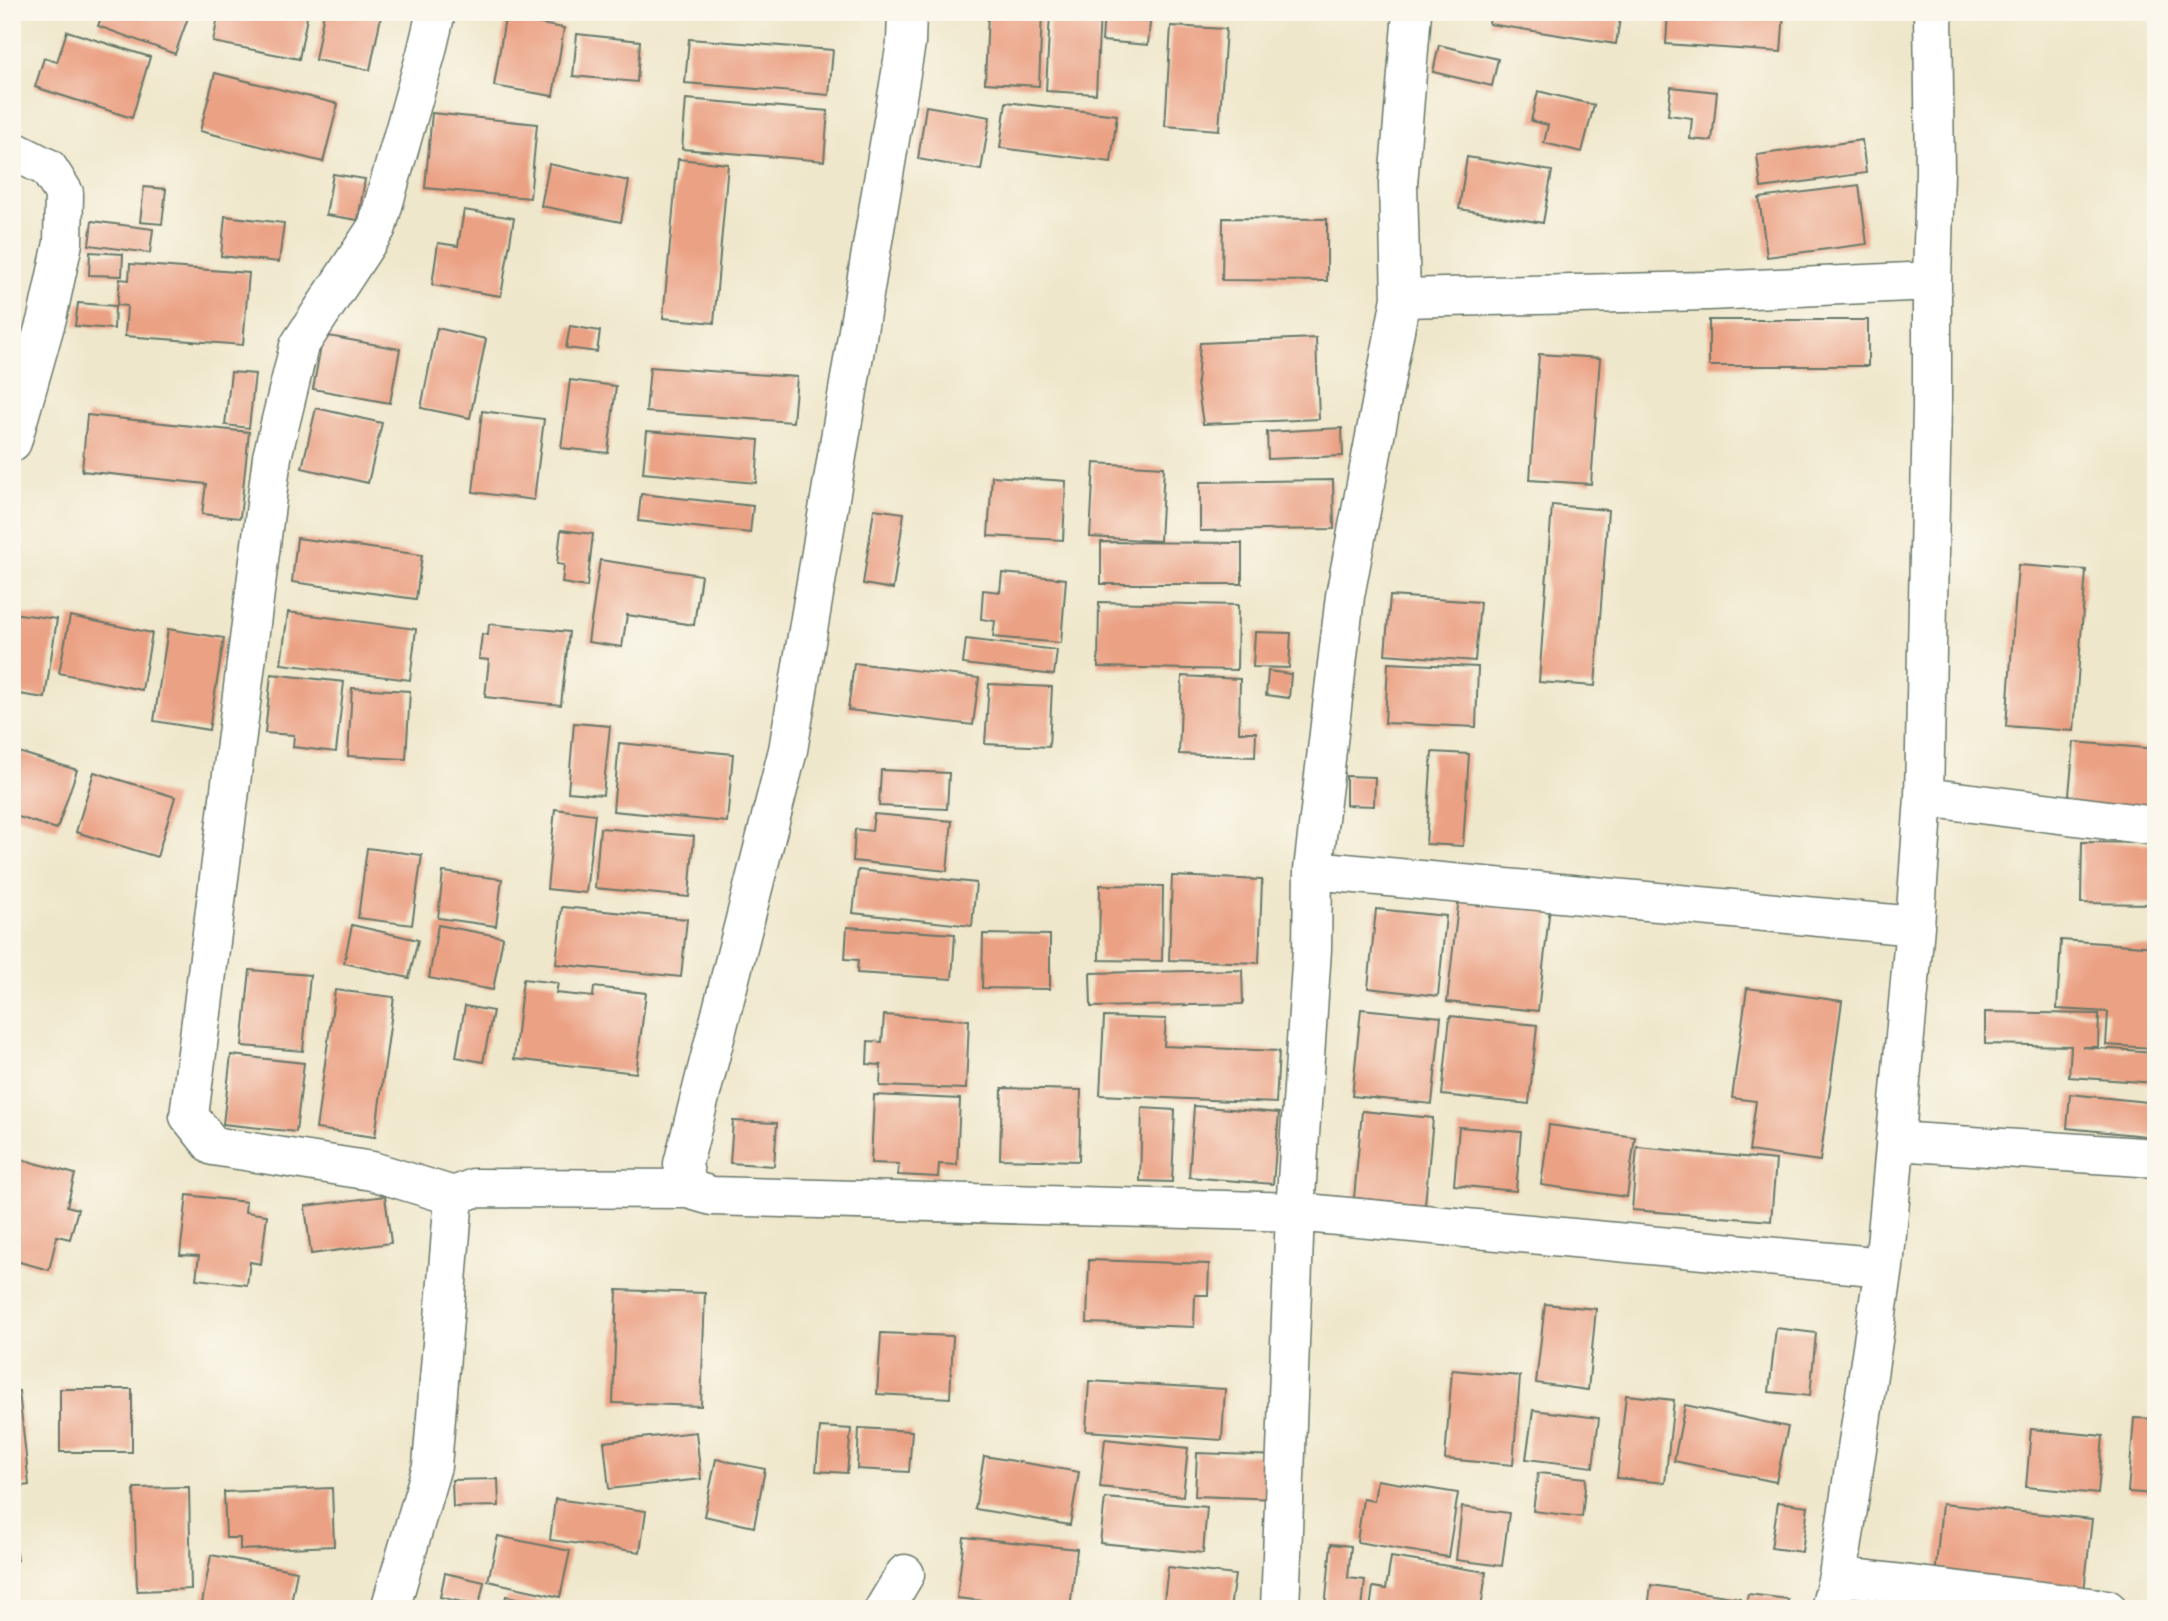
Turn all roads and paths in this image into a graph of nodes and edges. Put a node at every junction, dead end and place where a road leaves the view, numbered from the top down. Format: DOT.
graph roads {
  1 [pos="436,12"];
  2 [pos="907,12"];
  3 [pos="1412,12"];
  4 [pos="1933,12"];
  5 [pos="12,150"];
  6 [pos="1932,281"];
  7 [pos="1401,298"];
  8 [pos="12,442"];
  9 [pos="1924,797"];
  10 [pos="2156,825"];
  11 [pos="1312,870"];
  12 [pos="1915,926"];
  13 [pos="1895,1142"];
  14 [pos="2156,1158"];
  15 [pos="688,1189"];
  16 [pos="454,1196"];
  17 [pos="1295,1212"];
  18 [pos="1884,1267"];
  19 [pos="905,1574"];
  20 [pos="1834,1592"];
  21 [pos="390,1609"];
  22 [pos="884,1609"];
  23 [pos="1280,1609"];
  24 [pos="2107,1609"];
  1 -- 16 [label="street"];
  2 -- 15 [label="street"];
  3 -- 7 [label="street"];
  4 -- 6 [label="street"];
  5 -- 8 [label="street"];
  6 -- 7 [label="street"];
  6 -- 9 [label="street"];
  7 -- 11 [label="street"];
  9 -- 10 [label="street"];
  9 -- 12 [label="street"];
  11 -- 12 [label="street"];
  11 -- 17 [label="street"];
  12 -- 13 [label="street"];
  13 -- 14 [label="street"];
  13 -- 18 [label="street"];
  15 -- 16 [label="street"];
  15 -- 17 [label="street"];
  16 -- 21 [label="street"];
  17 -- 18 [label="street"];
  17 -- 23 [label="street"];
  18 -- 20 [label="street"];
  19 -- 22 [label="street"];
  20 -- 24 [label="street"];
}
